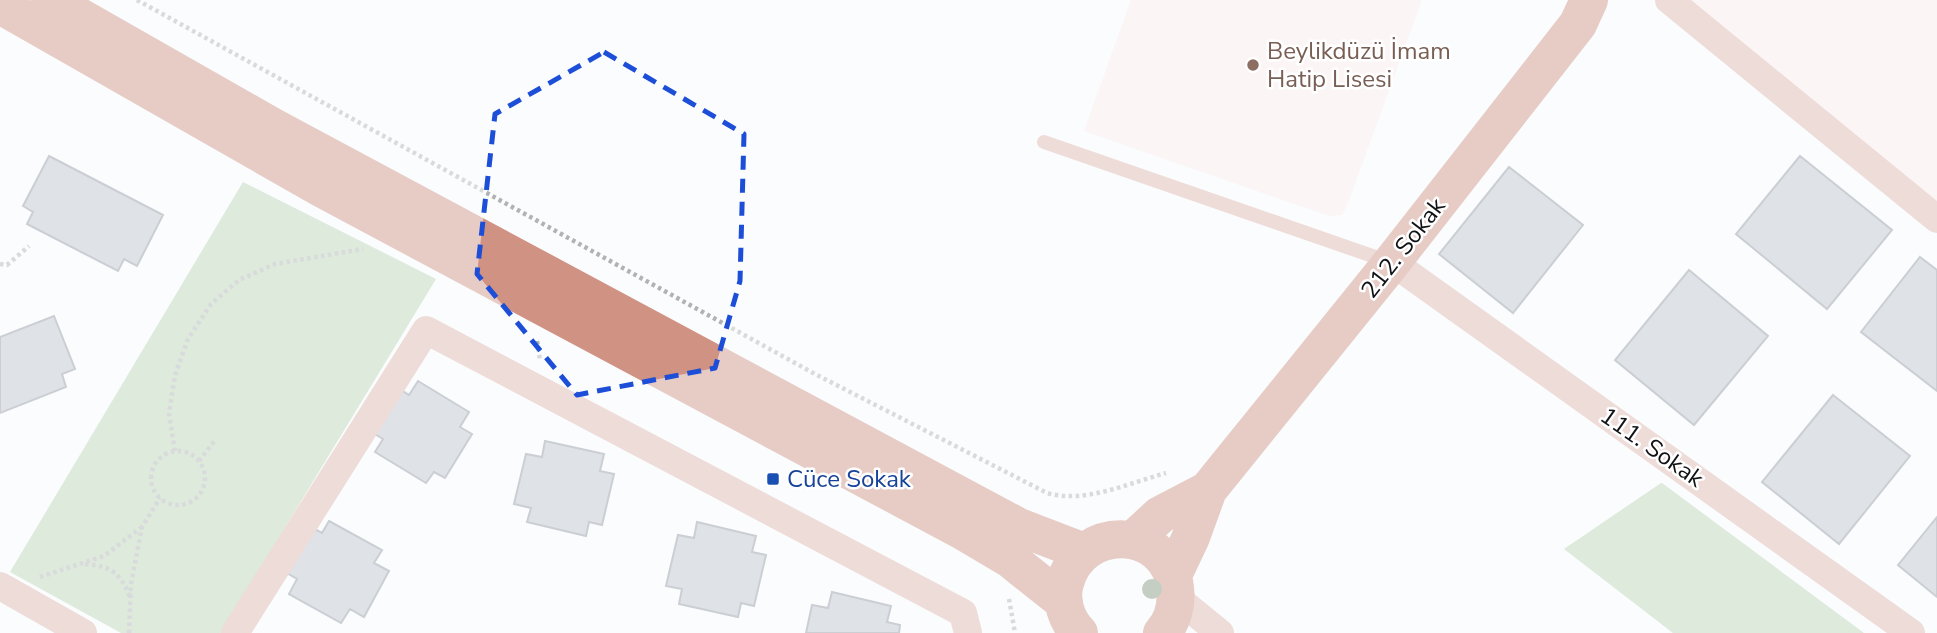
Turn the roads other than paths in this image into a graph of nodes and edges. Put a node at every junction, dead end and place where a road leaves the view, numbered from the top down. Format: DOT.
graph roads {
  1 [pos="50,0"];
  2 [pos="1589,0"];
  3 [pos="1668,0"];
  4 [pos="0,5"];
  5 [pos="1044,142"];
  6 [pos="1937,219"];
  7 [pos="1392,262"];
  8 [pos="1208,490"];
  9 [pos="1133,540"];
  10 [pos="1084,552"];
  11 [pos="1,587"];
  12 [pos="1175,587"];
  13 [pos="1071,624"];
  14 [pos="83,633"];
  15 [pos="235,633"];
  16 [pos="968,633"];
  17 [pos="1161,633"];
  18 [pos="1220,633"];
  19 [pos="1911,633"];
  1 -- 10 [label="street"];
  2 -- 7 [label="street, 212. Sokak"];
  3 -- 6 [label="street"];
  4 -- 13 [label="street"];
  5 -- 7 [label="lane"];
  7 -- 8 [label="street, 212. Sokak"];
  7 -- 19 [label="street, 111. Sokak"];
  8 -- 9 [label="street"];
  8 -- 12 [label="street"];
  9 -- 10 [label="street"];
  9 -- 12 [label="street"];
  10 -- 13 [label="street"];
  11 -- 14 [label="street"];
  12 -- 17 [label="street"];
  12 -- 18 [label="street"];
  15 -- 16 [label="street"];
}
